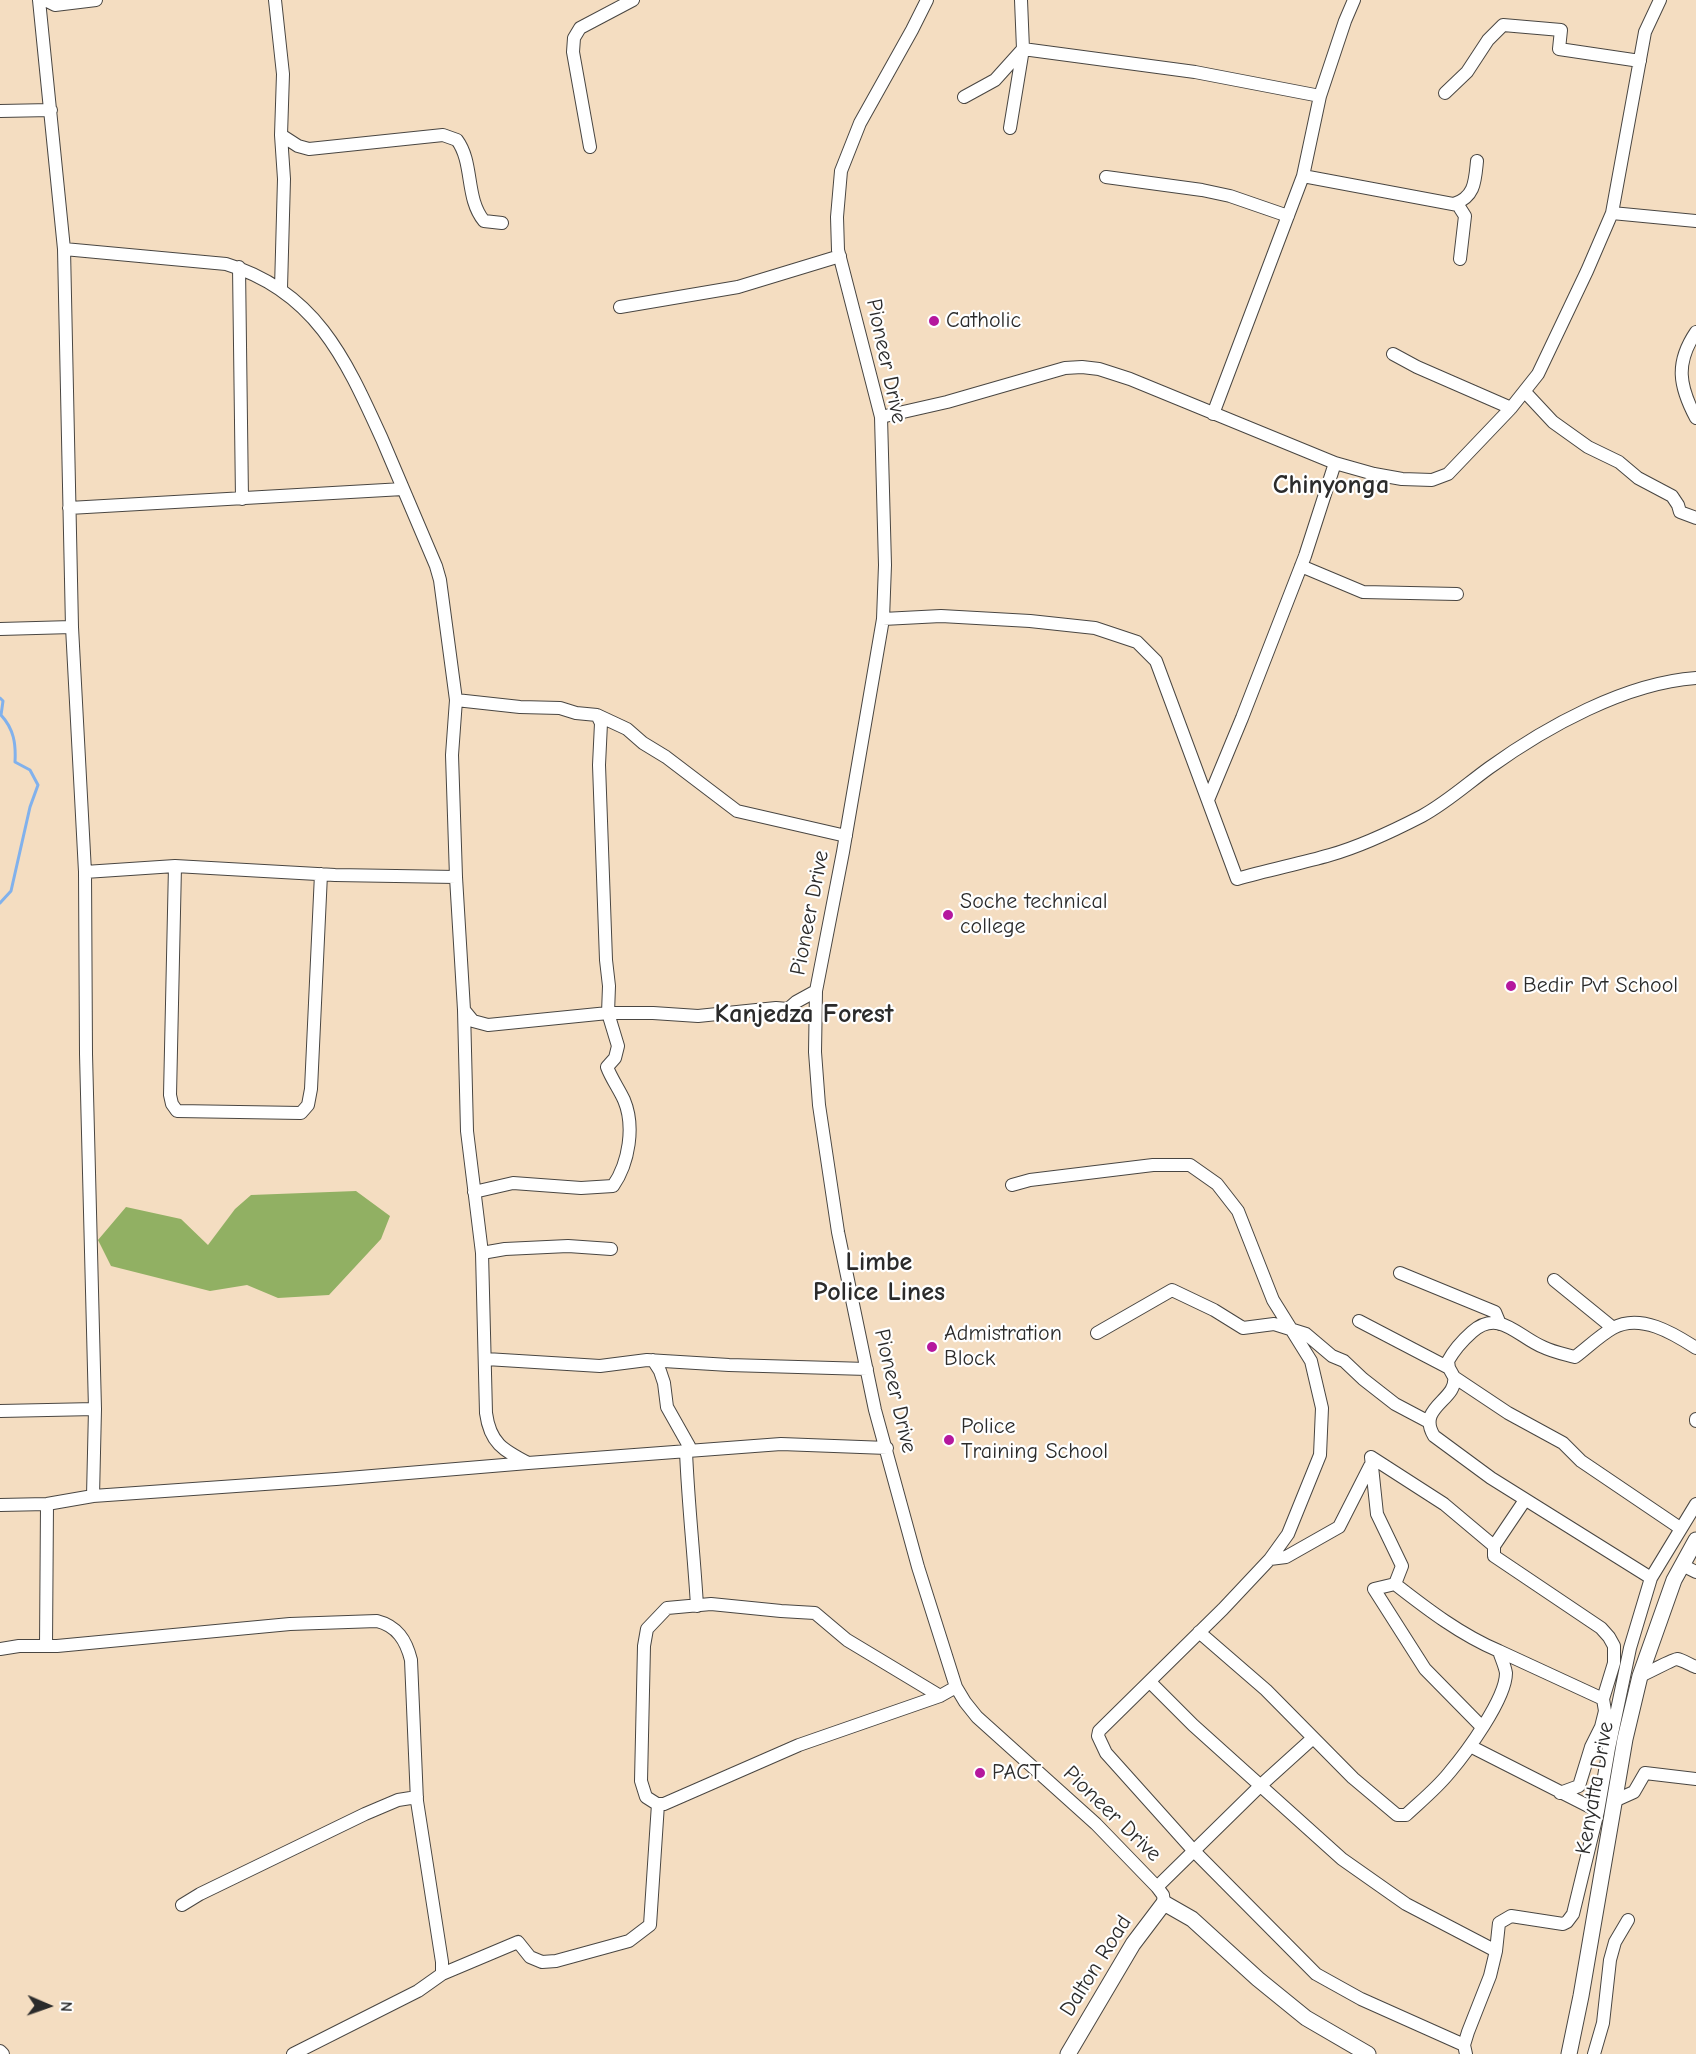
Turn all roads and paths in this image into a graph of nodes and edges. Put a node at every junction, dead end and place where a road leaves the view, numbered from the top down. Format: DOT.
graph roads {
  1 [pos="39,0"];
  2 [pos="45,0"];
  3 [pos="96,0"];
  4 [pos="275,0"];
  5 [pos="633,0"];
  6 [pos="927,0"];
  7 [pos="1021,0"];
  8 [pos="1354,0"];
  9 [pos="1660,0"];
  10 [pos="1023,49"];
  11 [pos="1640,61"];
  12 [pos="1445,93"];
  13 [pos="1320,96"];
  14 [pos="964,97"];
  15 [pos="51,110"];
  16 [pos="0,111"];
  17 [pos="1010,128"];
  18 [pos="282,135"];
  19 [pos="590,147"];
  20 [pos="1477,162"];
  21 [pos="1303,176"];
  22 [pos="1106,177"];
  23 [pos="1454,204"];
  24 [pos="1611,213"];
  25 [pos="1288,216"];
  26 [pos="1696,221"];
  27 [pos="502,223"];
  28 [pos="64,249"];
  29 [pos="840,256"];
  30 [pos="1460,259"];
  31 [pos="239,267"];
  32 [pos="281,288"];
  33 [pos="620,307"];
  34 [pos="1696,332"];
  35 [pos="1393,354"];
  36 [pos="1525,392"];
  37 [pos="1511,408"];
  38 [pos="1213,414"];
  39 [pos="881,417"];
  40 [pos="1696,418"];
  41 [pos="1335,464"];
  42 [pos="403,489"];
  43 [pos="242,499"];
  44 [pos="69,508"];
  45 [pos="1696,518"];
  46 [pos="1301,566"];
  47 [pos="1457,594"];
  48 [pos="883,619"];
  49 [pos="72,627"];
  50 [pos="0,629"];
  51 [pos="1696,678"];
  52 [pos="456,700"];
  53 [pos="597,715"];
  54 [pos="1208,800"];
  55 [pos="846,836"];
  56 [pos="175,866"];
  57 [pos="85,872"];
  58 [pos="321,874"];
  59 [pos="456,877"];
  60 [pos="816,991"];
  61 [pos="464,1010"];
  62 [pos="608,1013"];
  63 [pos="1012,1185"];
  64 [pos="474,1191"];
  65 [pos="610,1249"];
  66 [pos="482,1253"];
  67 [pos="1400,1273"];
  68 [pos="1554,1281"];
  69 [pos="1359,1321"];
  70 [pos="1500,1324"];
  71 [pos="1613,1328"];
  72 [pos="1291,1329"];
  73 [pos="1097,1333"];
  74 [pos="1696,1348"];
  75 [pos="486,1359"];
  76 [pos="653,1360"];
  77 [pos="867,1369"];
  78 [pos="1451,1372"];
  79 [pos="95,1409"];
  80 [pos="0,1411"];
  81 [pos="1429,1422"];
  82 [pos="887,1448"];
  83 [pos="686,1451"];
  84 [pos="528,1463"];
  85 [pos="1370,1466"];
  86 [pos="93,1496"];
  87 [pos="1525,1500"];
  88 [pos="47,1504"];
  89 [pos="1696,1504"];
  90 [pos="0,1505"];
  91 [pos="1680,1528"];
  92 [pos="1696,1540"];
  93 [pos="1494,1546"];
  94 [pos="1270,1559"];
  95 [pos="1689,1568"];
  96 [pos="1651,1578"];
  97 [pos="1395,1584"];
  98 [pos="697,1606"];
  99 [pos="1199,1632"];
  100 [pos="46,1646"];
  101 [pos="0,1649"];
  102 [pos="1499,1651"];
  103 [pos="1696,1667"];
  104 [pos="1640,1676"];
  105 [pos="1150,1682"];
  106 [pos="956,1687"];
  107 [pos="940,1696"];
  108 [pos="1602,1699"];
  109 [pos="1482,1727"];
  110 [pos="1314,1738"];
  111 [pos="1470,1746"];
  112 [pos="1696,1779"];
  113 [pos="1261,1785"];
  114 [pos="1560,1793"];
  115 [pos="417,1797"];
  116 [pos="1614,1801"];
  117 [pos="658,1804"];
  118 [pos="1598,1811"];
  119 [pos="1193,1850"];
  120 [pos="1157,1887"];
  121 [pos="1164,1903"];
  122 [pos="182,1905"];
  123 [pos="1628,1920"];
  124 [pos="1496,1951"];
  125 [pos="442,1974"];
  126 [pos="1465,2050"];
  127 [pos="293,2054"];
  128 [pos="1068,2054"];
  129 [pos="1368,2054"];
  130 [pos="1569,2054"];
  131 [pos="1594,2054"];
  1 -- 15 [label="street"];
  2 -- 3 [label="street"];
  4 -- 18 [label="street"];
  5 -- 19 [label="street"];
  6 -- 29 [label="street, Pioneer Drive"];
  7 -- 10 [label="street"];
  8 -- 13 [label="street"];
  9 -- 11 [label="street"];
  10 -- 13 [label="street"];
  10 -- 14 [label="street"];
  10 -- 17 [label="street"];
  11 -- 12 [label="street"];
  11 -- 24 [label="street"];
  13 -- 21 [label="street"];
  15 -- 16 [label="street"];
  15 -- 28 [label="street"];
  18 -- 27 [label="street"];
  18 -- 32 [label="street"];
  20 -- 23 [label="street"];
  21 -- 23 [label="street"];
  21 -- 25 [label="street"];
  22 -- 25 [label="street"];
  23 -- 30 [label="street"];
  24 -- 26 [label="street"];
  24 -- 36 [label="street"];
  25 -- 38 [label="street"];
  28 -- 31 [label="street"];
  28 -- 44 [label="street"];
  29 -- 33 [label="street"];
  29 -- 39 [label="street, Pioneer Drive"];
  31 -- 32 [label="street"];
  31 -- 43 [label="street"];
  32 -- 42 [label="street"];
  34 -- 40 [label="street"];
  35 -- 37 [label="street"];
  36 -- 37 [label="street"];
  36 -- 45 [label="street"];
  37 -- 41 [label="street"];
  38 -- 39 [label="street"];
  38 -- 41 [label="street"];
  39 -- 48 [label="street, Pioneer Drive"];
  41 -- 46 [label="street"];
  42 -- 43 [label="street"];
  42 -- 52 [label="street"];
  43 -- 44 [label="street"];
  44 -- 49 [label="street"];
  46 -- 47 [label="street"];
  46 -- 54 [label="street"];
  48 -- 54 [label="street"];
  48 -- 55 [label="street, Pioneer Drive"];
  49 -- 50 [label="street"];
  49 -- 57 [label="street"];
  51 -- 54 [label="street"];
  52 -- 53 [label="street"];
  52 -- 59 [label="street"];
  53 -- 55 [label="street"];
  53 -- 62 [label="street"];
  55 -- 60 [label="street, Pioneer Drive"];
  56 -- 57 [label="street"];
  56 -- 58 [label="street"];
  56 -- 58 [label="street"];
  57 -- 79 [label="street"];
  58 -- 59 [label="street"];
  59 -- 61 [label="street"];
  60 -- 62 [label="street"];
  60 -- 77 [label="street, Pioneer Drive"];
  61 -- 62 [label="street"];
  61 -- 64 [label="street"];
  62 -- 64 [label="street"];
  63 -- 72 [label="street"];
  64 -- 66 [label="street"];
  65 -- 66 [label="street"];
  66 -- 75 [label="street"];
  67 -- 70 [label="street"];
  68 -- 71 [label="street"];
  69 -- 78 [label="street"];
  70 -- 71 [label="street"];
  70 -- 78 [label="street"];
  71 -- 74 [label="street"];
  72 -- 73 [label="street"];
  72 -- 81 [label="street"];
  72 -- 94 [label="street"];
  75 -- 76 [label="street"];
  75 -- 84 [label="street"];
  76 -- 77 [label="street"];
  76 -- 83 [label="street"];
  77 -- 82 [label="street, Pioneer Drive"];
  78 -- 81 [label="street"];
  78 -- 91 [label="street"];
  79 -- 80 [label="street"];
  79 -- 86 [label="street"];
  81 -- 87 [label="street"];
  82 -- 83 [label="street"];
  82 -- 106 [label="street, Pioneer Drive"];
  83 -- 84 [label="street"];
  83 -- 98 [label="street"];
  84 -- 86 [label="street"];
  85 -- 93 [label="street"];
  85 -- 94 [label="street"];
  85 -- 97 [label="street"];
  86 -- 88 [label="street"];
  87 -- 93 [label="street"];
  87 -- 96 [label="street"];
  88 -- 90 [label="street"];
  88 -- 100 [label="street"];
  89 -- 91 [label="street"];
  91 -- 96 [label="street"];
  92 -- 95 [label="main road, Kenyatta Drive"];
  93 -- 108 [label="street"];
  94 -- 99 [label="street"];
  95 -- 104 [label="main road, Kenyatta Drive"];
  96 -- 118 [label="street"];
  97 -- 102 [label="street"];
  97 -- 109 [label="street"];
  98 -- 107 [label="street"];
  98 -- 117 [label="street"];
  99 -- 105 [label="street"];
  99 -- 110 [label="street"];
  100 -- 101 [label="street"];
  100 -- 115 [label="street"];
  102 -- 108 [label="street"];
  102 -- 109 [label="street"];
  103 -- 104 [label="street"];
  104 -- 116 [label="main road, Kenyatta Drive"];
  105 -- 113 [label="street"];
  105 -- 119 [label="street"];
  106 -- 107 [label="street"];
  106 -- 120 [label="street, Pioneer Drive"];
  107 -- 117 [label="street"];
  108 -- 114 [label="street"];
  109 -- 111 [label="street"];
  110 -- 111 [label="street"];
  110 -- 113 [label="street"];
  111 -- 114 [label="street"];
  112 -- 116 [label="street"];
  113 -- 119 [label="street"];
  113 -- 124 [label="street"];
  114 -- 118 [label="street"];
  115 -- 122 [label="street"];
  115 -- 125 [label="street"];
  116 -- 130 [label="main road, Kenyatta Drive"];
  117 -- 125 [label="street"];
  118 -- 124 [label="street"];
  119 -- 120 [label="street"];
  119 -- 126 [label="street"];
  120 -- 121 [label="street, Pioneer Drive"];
  121 -- 128 [label="main road, Dalton Road"];
  121 -- 129 [label="main road"];
  123 -- 131 [label="street"];
  124 -- 126 [label="street"];
  125 -- 127 [label="street"];
}
